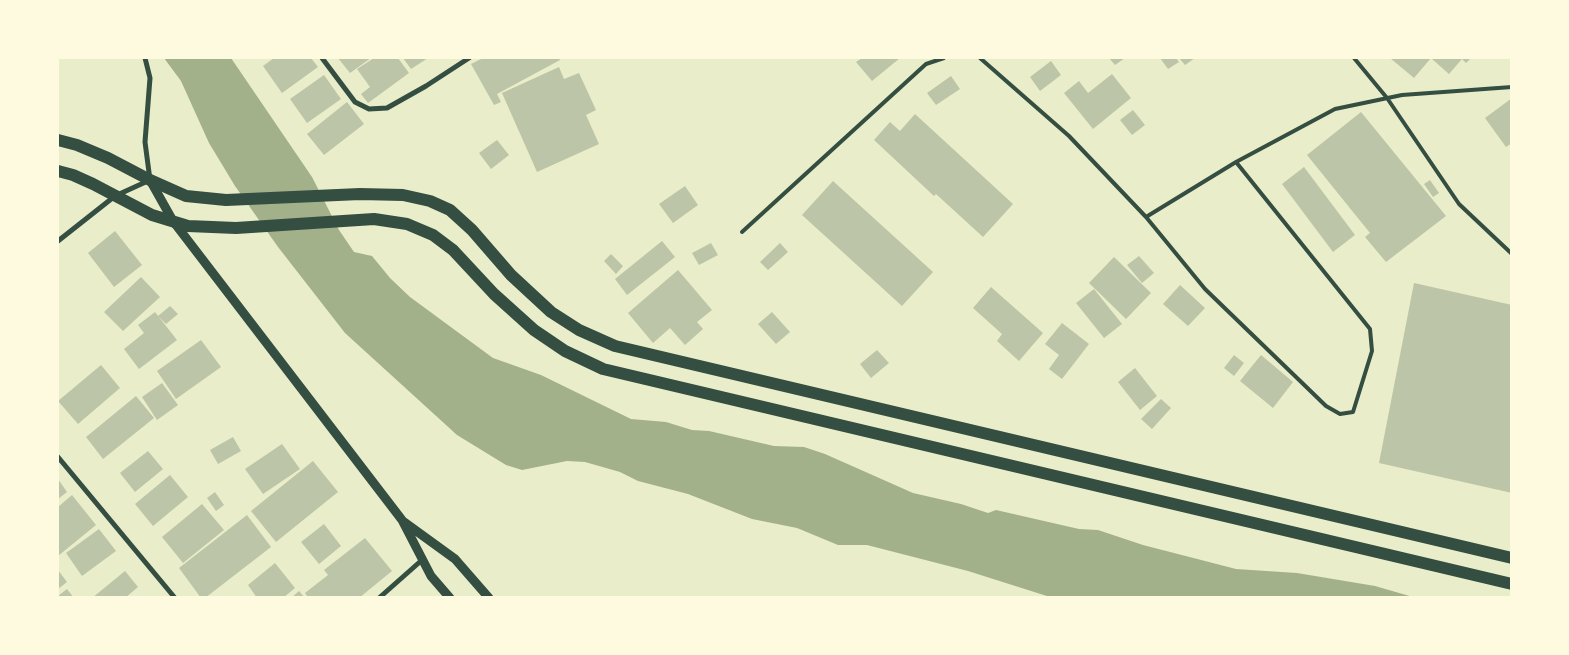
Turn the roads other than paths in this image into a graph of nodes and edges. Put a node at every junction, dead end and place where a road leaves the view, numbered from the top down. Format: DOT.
graph roads {
  1 [pos="145,58"];
  2 [pos="322,58"];
  3 [pos="470,58"];
  4 [pos="944,58"];
  5 [pos="980,58"];
  6 [pos="1354,58"];
  7 [pos="1512,87"];
  8 [pos="1388,98"];
  9 [pos="58,140"];
  10 [pos="1236,162"];
  11 [pos="58,171"];
  12 [pos="150,180"];
  13 [pos="115,196"];
  14 [pos="1146,217"];
  15 [pos="173,221"];
  16 [pos="742,232"];
  17 [pos="58,241"];
  18 [pos="1512,254"];
  19 [pos="58,457"];
  20 [pos="402,520"];
  21 [pos="1512,558"];
  22 [pos="422,560"];
  23 [pos="1512,584"];
  24 [pos="175,598"];
  25 [pos="379,598"];
  26 [pos="450,598"];
  27 [pos="489,598"];
  1 -- 12 [label="street"];
  2 -- 3 [label="street"];
  4 -- 16 [label="lane"];
  5 -- 14 [label="lane"];
  6 -- 8 [label="lane"];
  7 -- 8 [label="lane"];
  8 -- 10 [label="lane"];
  8 -- 18 [label="lane"];
  9 -- 12 [label="main road"];
  10 -- 14 [label="lane"];
  10 -- 14 [label="lane"];
  11 -- 13 [label="main road"];
  12 -- 13 [label="street"];
  12 -- 15 [label="street"];
  12 -- 21 [label="main road"];
  13 -- 15 [label="main road"];
  13 -- 17 [label="street"];
  15 -- 20 [label="street"];
  15 -- 23 [label="main road"];
  19 -- 24 [label="street"];
  20 -- 22 [label="street"];
  20 -- 27 [label="street"];
  22 -- 25 [label="street"];
  22 -- 26 [label="street"];
}
